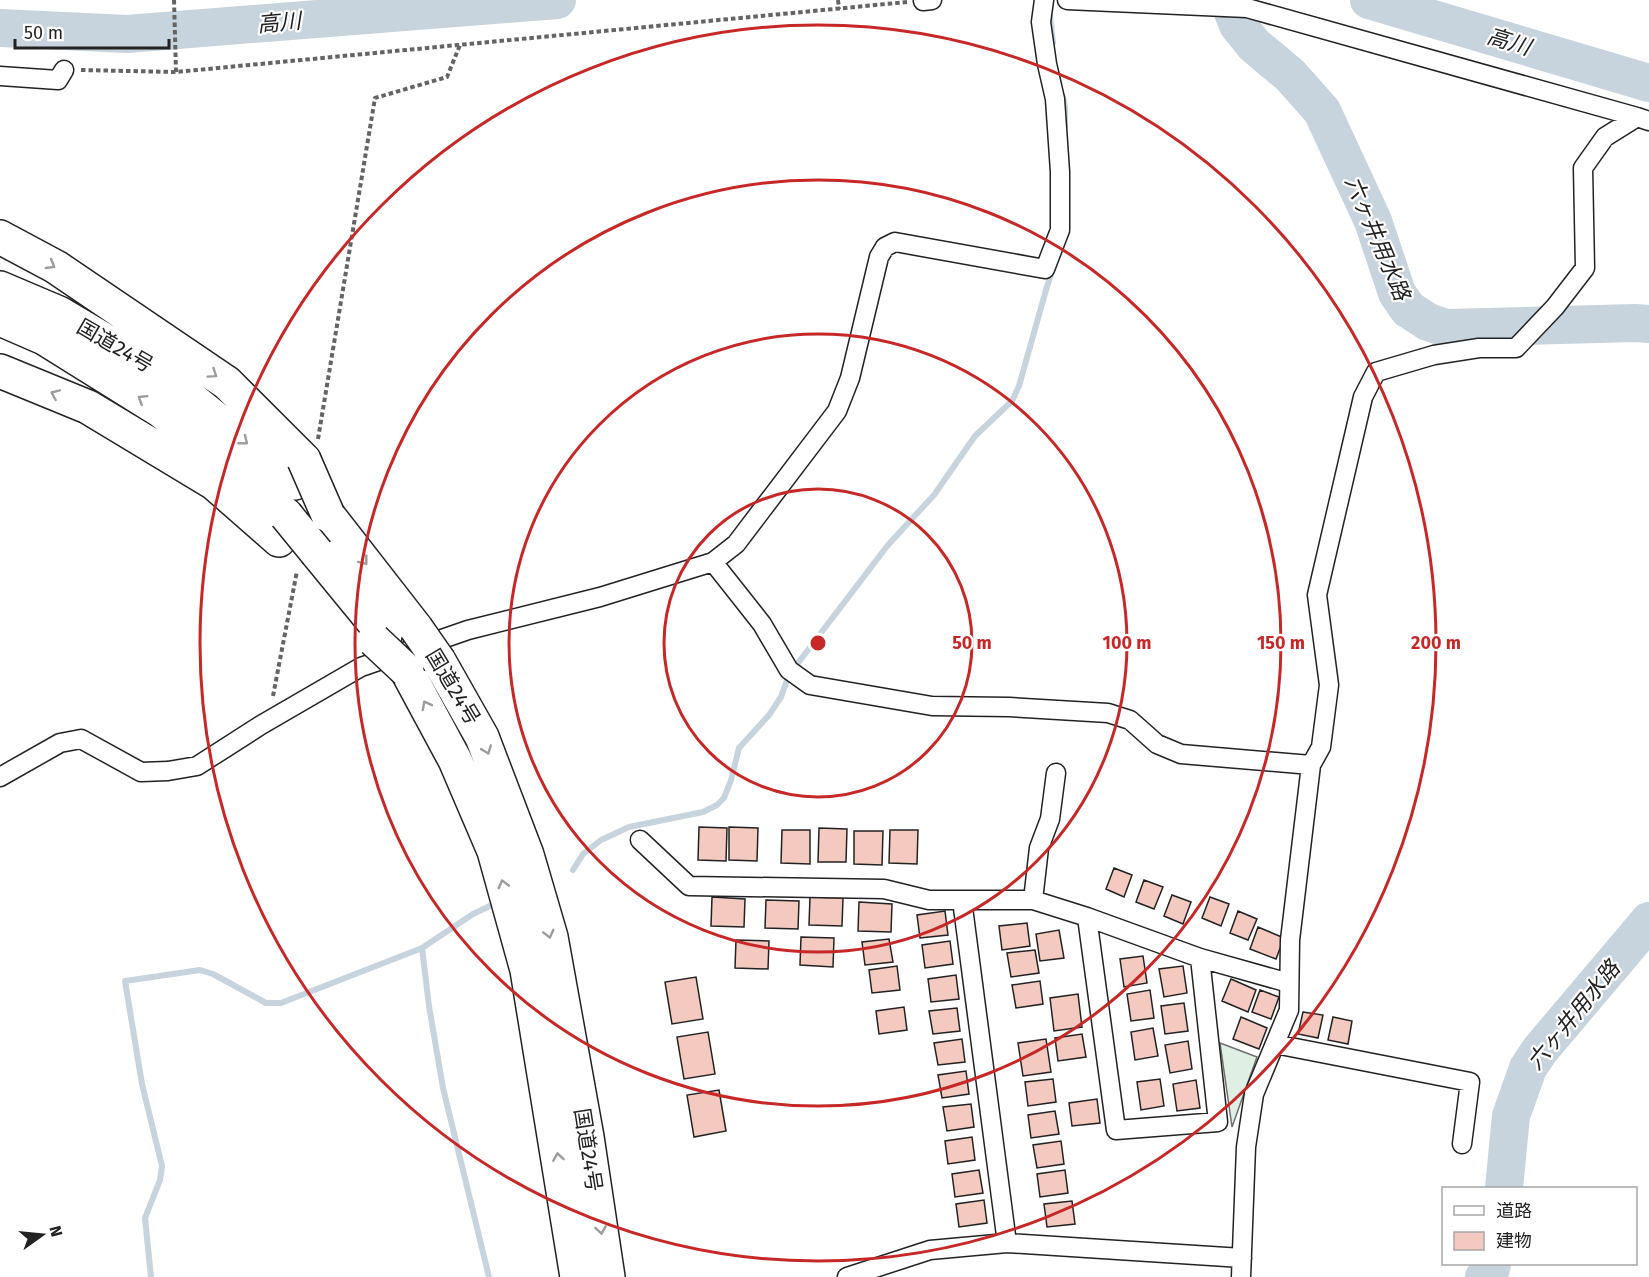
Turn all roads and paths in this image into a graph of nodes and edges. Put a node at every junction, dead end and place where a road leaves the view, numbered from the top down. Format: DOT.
graph roads {
  1 [pos="932,0"];
  2 [pos="1044,0"];
  3 [pos="1067,0"];
  4 [pos="922,1"];
  5 [pos="838,2"];
  6 [pos="1131,2"];
  7 [pos="174,3"];
  8 [pos="839,9"];
  9 [pos="460,45"];
  10 [pos="64,70"];
  11 [pos="176,72"];
  12 [pos="0,76"];
  13 [pos="1643,119"];
  14 [pos="0,237"];
  15 [pos="0,288"];
  16 [pos="0,320"];
  17 [pos="0,370"];
  18 [pos="306,461"];
  19 [pos="282,527"];
  20 [pos="713,562"];
  21 [pos="308,563"];
  22 [pos="392,635"];
  23 [pos="268,720"];
  24 [pos="1311,765"];
  25 [pos="1056,772"];
  26 [pos="0,777"];
  27 [pos="640,840"];
  28 [pos="962,900"];
  29 [pos="1033,900"];
  30 [pos="1087,917"];
  31 [pos="1200,958"];
  32 [pos="1289,983"];
  33 [pos="1275,1044"];
  34 [pos="1462,1144"];
  35 [pos="1007,1243"];
  36 [pos="1242,1258"];
  37 [pos="577,1277"];
  38 [pos="608,1277"];
  39 [pos="847,1277"];
  40 [pos="1241,1277"];
  1 -- 4 [label="street"];
  2 -- 20 [label="street"];
  3 -- 6 [label="street"];
  4 -- 8 [label="path"];
  5 -- 8 [label="path"];
  6 -- 13 [label="street"];
  7 -- 11 [label="path"];
  8 -- 9 [label="path"];
  9 -- 11 [label="path"];
  9 -- 18 [label="path"];
  10 -- 11 [label="path"];
  10 -- 12 [label="street"];
  13 -- 24 [label="street"];
  14 -- 18 [label="highway, one-way"];
  15 -- 18 [label="highway, 国道24号, one-way"];
  19 -- 16 [label="highway, 国道24号, one-way"];
  19 -- 17 [label="highway, one-way"];
  18 -- 22 [label="highway, 国道24号, one-way"];
  19 -- 21 [label="highway"];
  20 -- 23 [label="street"];
  20 -- 24 [label="street"];
  21 -- 22 [label="highway"];
  21 -- 23 [label="path"];
  37 -- 22 [label="highway, 国道24号, one-way, bridge"];
  22 -- 38 [label="highway, 国道24号, one-way, bridge"];
  23 -- 26 [label="street"];
  24 -- 32 [label="street"];
  25 -- 29 [label="street"];
  27 -- 28 [label="street"];
  28 -- 29 [label="street"];
  28 -- 35 [label="street"];
  29 -- 30 [label="street"];
  30 -- 31 [label="street"];
  30 -- 31 [label="street"];
  31 -- 32 [label="street"];
  32 -- 33 [label="street"];
  33 -- 34 [label="street"];
  33 -- 36 [label="street"];
  35 -- 36 [label="street"];
  35 -- 39 [label="street"];
  36 -- 40 [label="street"];
}
